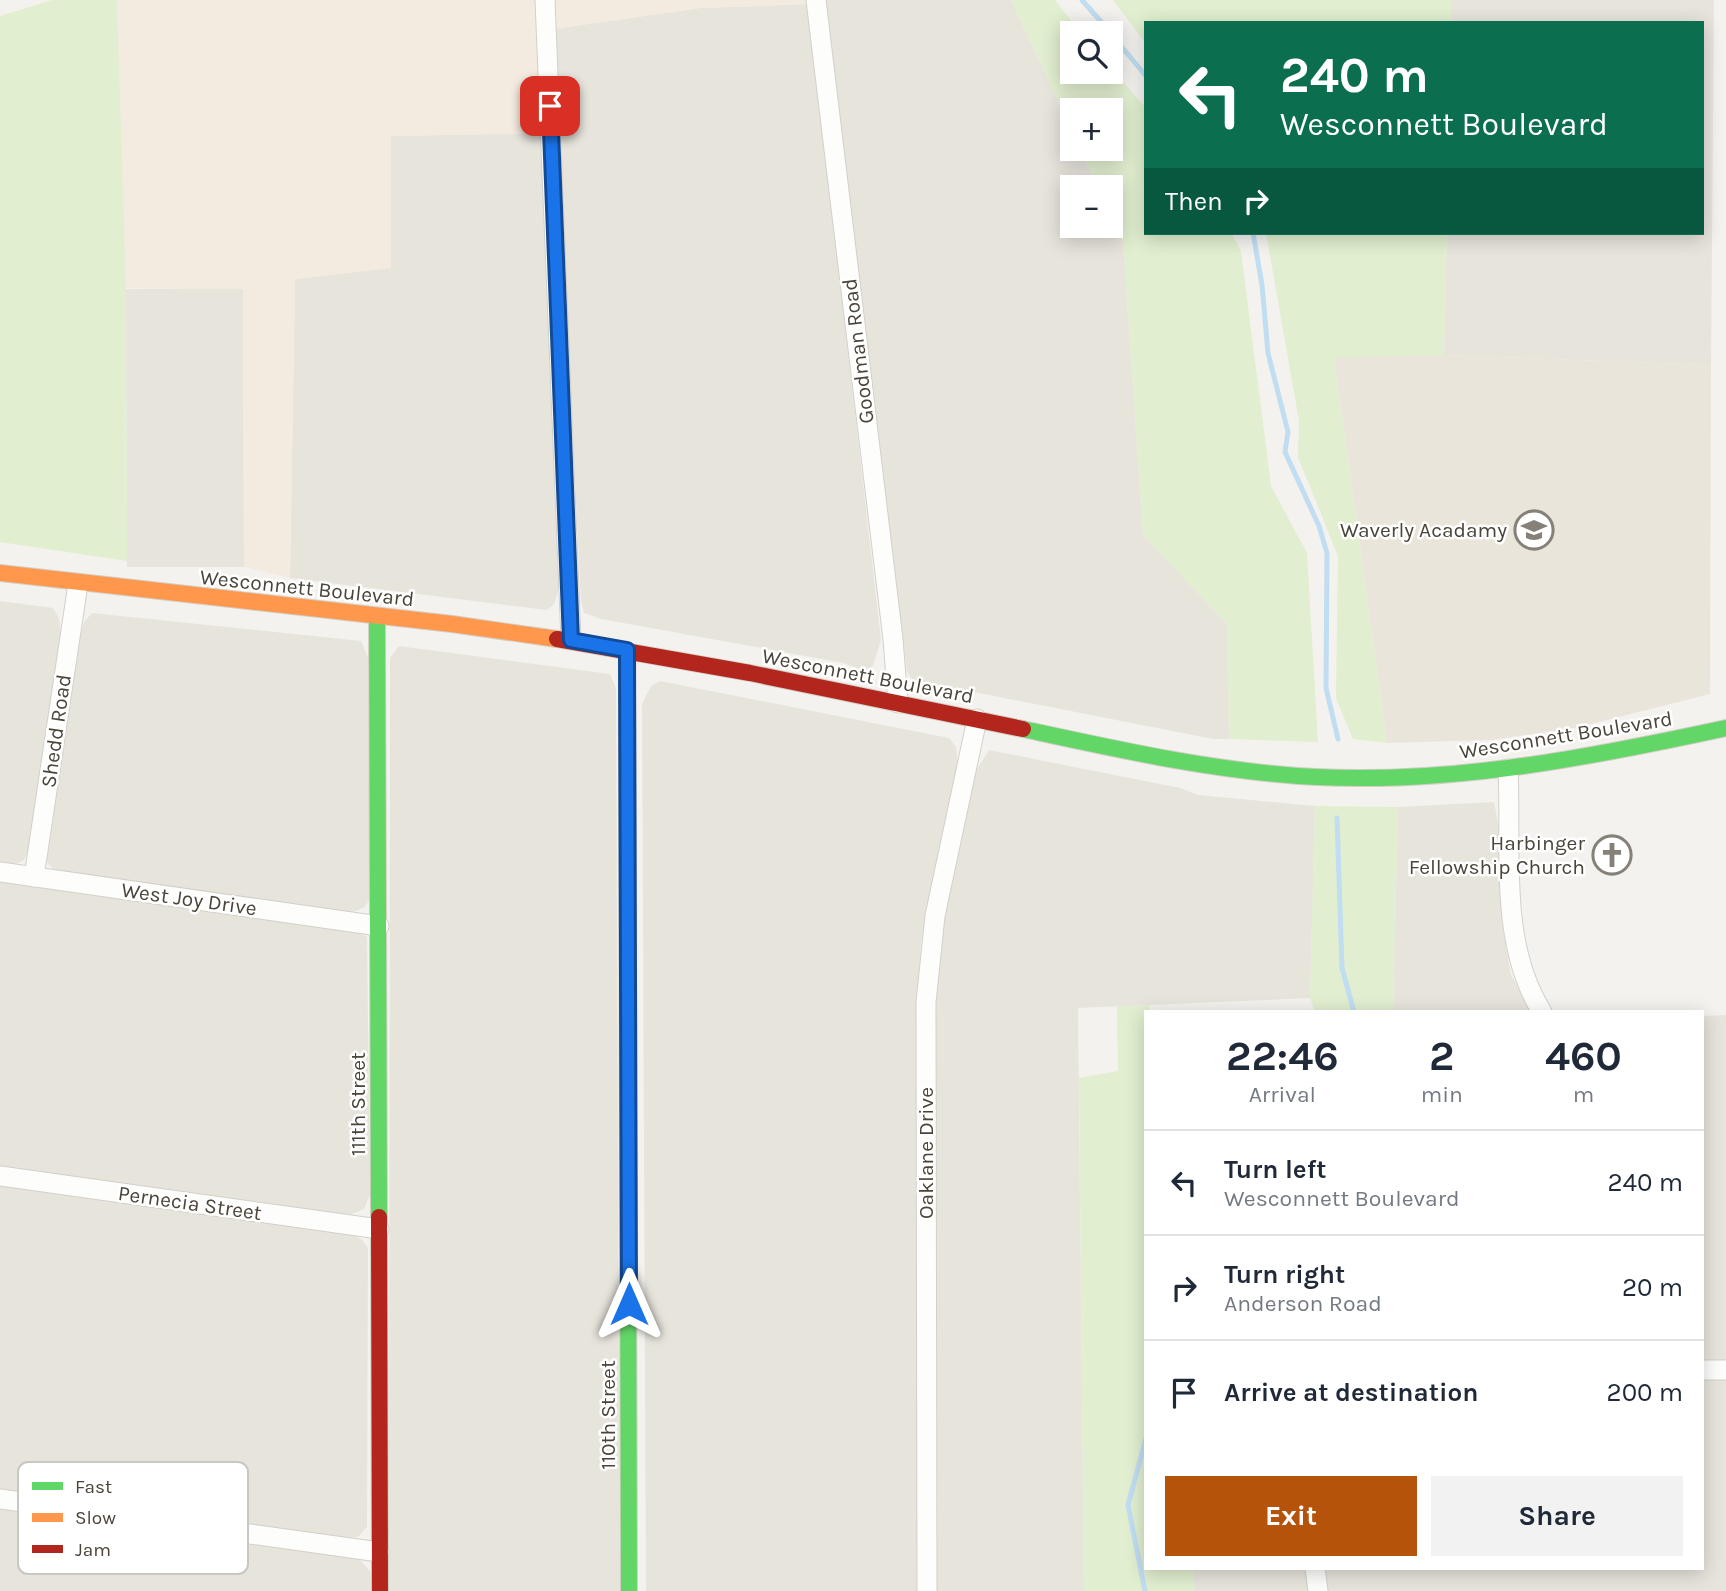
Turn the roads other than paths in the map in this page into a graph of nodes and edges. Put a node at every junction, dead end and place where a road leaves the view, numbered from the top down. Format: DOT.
graph roads {
  1 [pos="545,0"];
  2 [pos="816,0"];
  3 [pos="0,573"];
  4 [pos="78,584"];
  5 [pos="377,617"];
  6 [pos="571,640"];
  7 [pos="627,650"];
  8 [pos="898,703"];
  9 [pos="976,719"];
  10 [pos="1726,728"];
  11 [pos="1508,769"];
  12 [pos="0,872"];
  13 [pos="34,877"];
  14 [pos="379,926"];
  15 [pos="1541,1010"];
  16 [pos="0,1176"];
  17 [pos="379,1229"];
  18 [pos="1704,1370"];
  19 [pos="1726,1370"];
  20 [pos="0,1499"];
  21 [pos="18,1502"];
  22 [pos="248,1534"];
  23 [pos="379,1552"];
  24 [pos="1315,1570"];
  25 [pos="380,1591"];
  26 [pos="629,1591"];
  27 [pos="927,1591"];
  28 [pos="1318,1591"];
  1 -- 6 [label="street"];
  2 -- 8 [label="street, Goodman Road"];
  3 -- 4 [label="street, Wesconnett Boulevard"];
  4 -- 5 [label="street, Wesconnett Boulevard"];
  4 -- 13 [label="street, Shedd Road"];
  5 -- 6 [label="street, Wesconnett Boulevard"];
  5 -- 14 [label="street, 111th Street"];
  6 -- 7 [label="street, Wesconnett Boulevard"];
  7 -- 8 [label="street, Wesconnett Boulevard"];
  7 -- 26 [label="street, 110th Street"];
  8 -- 9 [label="street, Wesconnett Boulevard"];
  9 -- 11 [label="street, Wesconnett Boulevard"];
  9 -- 27 [label="street, Oaklane Drive"];
  10 -- 11 [label="street, Wesconnett Boulevard"];
  11 -- 15 [label="street"];
  12 -- 13 [label="street, West Joy Drive"];
  13 -- 14 [label="street, West Joy Drive"];
  14 -- 17 [label="street, 111th Street"];
  16 -- 17 [label="street, Pernecia Street"];
  17 -- 23 [label="street, 111th Street"];
  18 -- 19 [label="street"];
  20 -- 21 [label="street"];
  22 -- 23 [label="street"];
  23 -- 25 [label="street, 111th Street"];
  24 -- 28 [label="street"];
}
